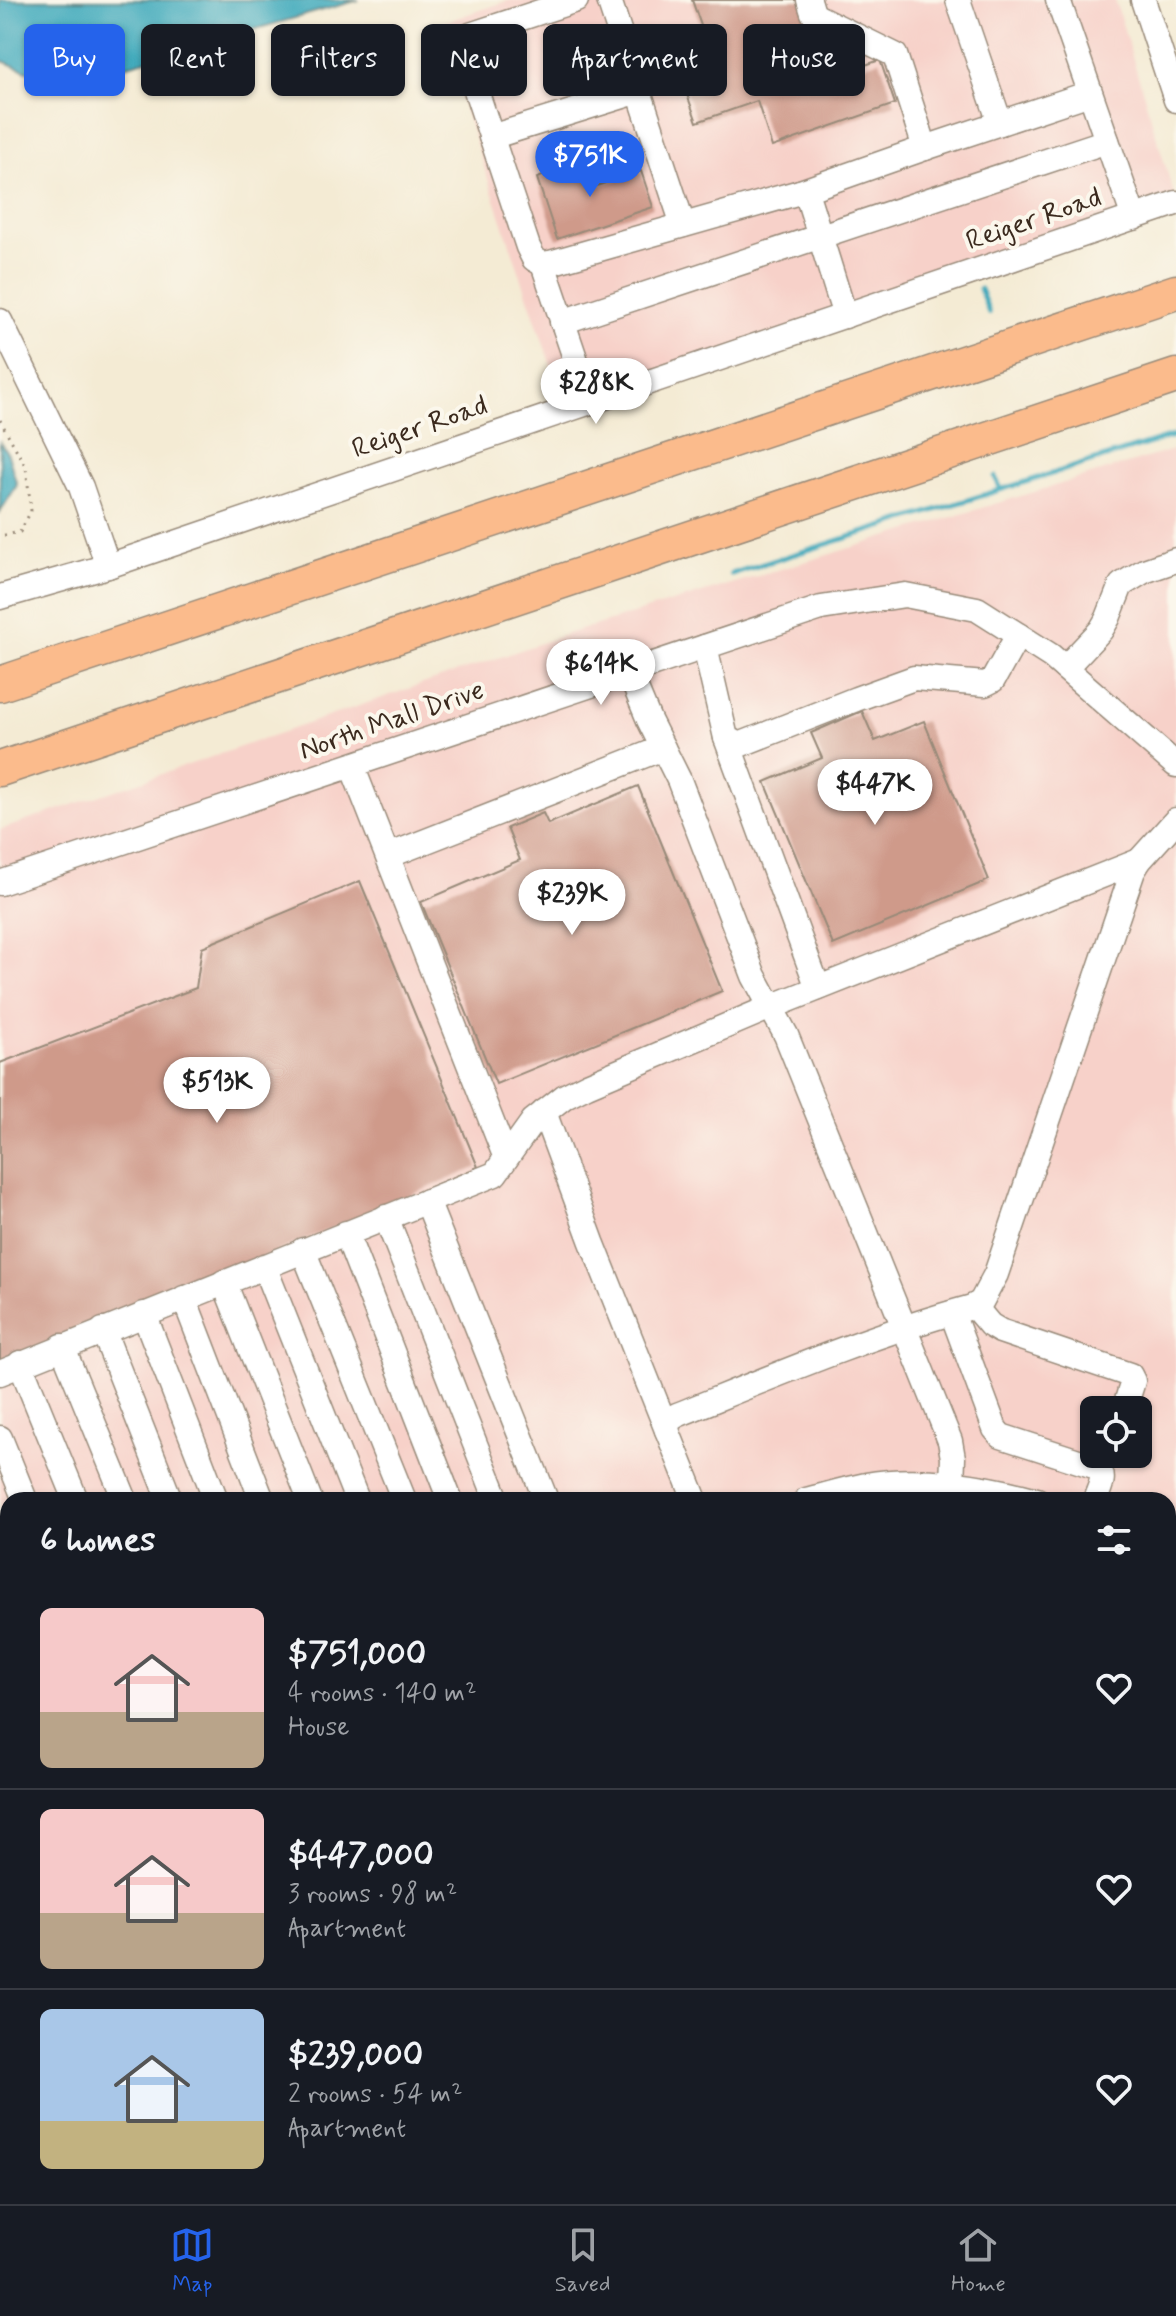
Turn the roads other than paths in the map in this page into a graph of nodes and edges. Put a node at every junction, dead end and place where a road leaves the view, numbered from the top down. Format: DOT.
graph roads {
  1 [pos="576,0"];
  2 [pos="609,0"];
  3 [pos="809,0"];
  4 [pos="958,0"];
  5 [pos="1058,0"];
  6 [pos="1143,0"];
  7 [pos="617,24"];
  8 [pos="1090,93"];
  9 [pos="623,96"];
  10 [pos="641,96"];
  11 [pos="1176,100"];
  12 [pos="1000,123"];
  13 [pos="491,137"];
  14 [pos="1107,141"];
  15 [pos="925,148"];
  16 [pos="800,192"];
  17 [pos="1176,203"];
  18 [pos="1134,218"];
  19 [pos="683,225"];
  20 [pos="820,236"];
  21 [pos="543,264"];
  22 [pos="1176,292"];
  23 [pos="845,316"];
  24 [pos="0,321"];
  25 [pos="562,322"];
  26 [pos="1176,376"];
  27 [pos="590,402"];
  28 [pos="1176,560"];
  29 [pos="108,566"];
  30 [pos="0,597"];
  31 [pos="1018,635"];
  32 [pos="705,647"];
  33 [pos="1065,668"];
  34 [pos="629,672"];
  35 [pos="0,684"];
  36 [pos="726,738"];
  37 [pos="663,748"];
  38 [pos="1176,765"];
  39 [pos="352,766"];
  40 [pos="0,769"];
  41 [pos="1176,820"];
  42 [pos="388,856"];
  43 [pos="1139,861"];
  44 [pos="0,883"];
  45 [pos="818,988"];
  46 [pos="771,1007"];
  47 [pos="544,1112"];
  48 [pos="506,1158"];
  49 [pos="427,1201"];
  50 [pos="386,1217"];
  51 [pos="346,1233"];
  52 [pos="303,1250"];
  53 [pos="264,1266"];
  54 [pos="224,1282"];
  55 [pos="184,1298"];
  56 [pos="963,1309"];
  57 [pos="144,1314"];
  58 [pos="902,1327"];
  59 [pos="103,1330"];
  60 [pos="62,1346"];
  61 [pos="10,1368"];
  62 [pos="1128,1396"];
  63 [pos="667,1430"];
  64 [pos="0,1438"];
  65 [pos="1080,1462"];
  66 [pos="1103,1468"];
  67 [pos="952,1484"];
  68 [pos="22,1492"];
  69 [pos="72,1492"];
  70 [pos="122,1492"];
  71 [pos="167,1492"];
  72 [pos="213,1492"];
  73 [pos="259,1492"];
  74 [pos="307,1492"];
  75 [pos="354,1492"];
  76 [pos="401,1492"];
  77 [pos="447,1492"];
  78 [pos="494,1492"];
  79 [pos="543,1492"];
  80 [pos="692,1492"];
  81 [pos="855,1492"];
  82 [pos="1007,1492"];
  83 [pos="1098,1492"];
  1 -- 13 [label="street"];
  2 -- 7 [label="street"];
  3 -- 15 [label="street"];
  4 -- 12 [label="street"];
  5 -- 8 [label="street"];
  6 -- 11 [label="street"];
  8 -- 12 [label="street"];
  8 -- 14 [label="street"];
  9 -- 13 [label="street"];
  10 -- 19 [label="street"];
  12 -- 15 [label="street"];
  13 -- 21 [label="street"];
  14 -- 18 [label="street"];
  14 -- 20 [label="street"];
  15 -- 16 [label="street"];
  16 -- 19 [label="street"];
  16 -- 20 [label="street"];
  17 -- 18 [label="street, Reiger Road"];
  18 -- 23 [label="street, Reiger Road"];
  19 -- 21 [label="street"];
  20 -- 23 [label="street"];
  20 -- 25 [label="street"];
  21 -- 25 [label="street"];
  22 -- 35 [label="highway"];
  23 -- 27 [label="street, Reiger Road"];
  24 -- 29 [label="street"];
  25 -- 27 [label="street"];
  26 -- 40 [label="highway"];
  27 -- 29 [label="street, Reiger Road"];
  28 -- 33 [label="street"];
  29 -- 30 [label="street, Reiger Road"];
  31 -- 32 [label="street, North Mall Drive"];
  31 -- 33 [label="street, North Mall Drive"];
  31 -- 36 [label="street"];
  32 -- 34 [label="street, North Mall Drive"];
  32 -- 36 [label="street"];
  33 -- 38 [label="street, North Mall Drive"];
  34 -- 37 [label="street"];
  34 -- 39 [label="street, North Mall Drive"];
  36 -- 45 [label="street"];
  37 -- 42 [label="street"];
  37 -- 46 [label="street"];
  39 -- 42 [label="street"];
  39 -- 44 [label="street, North Mall Drive"];
  41 -- 43 [label="street"];
  42 -- 48 [label="street"];
  43 -- 45 [label="street"];
  43 -- 56 [label="street"];
  45 -- 46 [label="street"];
  46 -- 47 [label="street"];
  46 -- 58 [label="street"];
  47 -- 48 [label="street"];
  47 -- 63 [label="street"];
  48 -- 49 [label="street"];
  49 -- 50 [label="street"];
  49 -- 79 [label="street"];
  50 -- 51 [label="street"];
  50 -- 78 [label="street"];
  51 -- 52 [label="street"];
  51 -- 77 [label="street"];
  52 -- 53 [label="street"];
  52 -- 76 [label="street"];
  53 -- 54 [label="street"];
  53 -- 75 [label="street"];
  54 -- 55 [label="street"];
  54 -- 74 [label="street"];
  55 -- 57 [label="street"];
  55 -- 73 [label="street"];
  56 -- 58 [label="street"];
  56 -- 62 [label="street"];
  56 -- 65 [label="street"];
  57 -- 59 [label="street"];
  57 -- 72 [label="street"];
  58 -- 63 [label="street"];
  58 -- 67 [label="street"];
  59 -- 60 [label="street"];
  59 -- 71 [label="street"];
  60 -- 61 [label="street"];
  60 -- 70 [label="street"];
  61 -- 69 [label="street"];
  63 -- 80 [label="street"];
  64 -- 68 [label="street"];
  66 -- 83 [label="street"];
  67 -- 81 [label="street"];
  67 -- 82 [label="street"];
}
